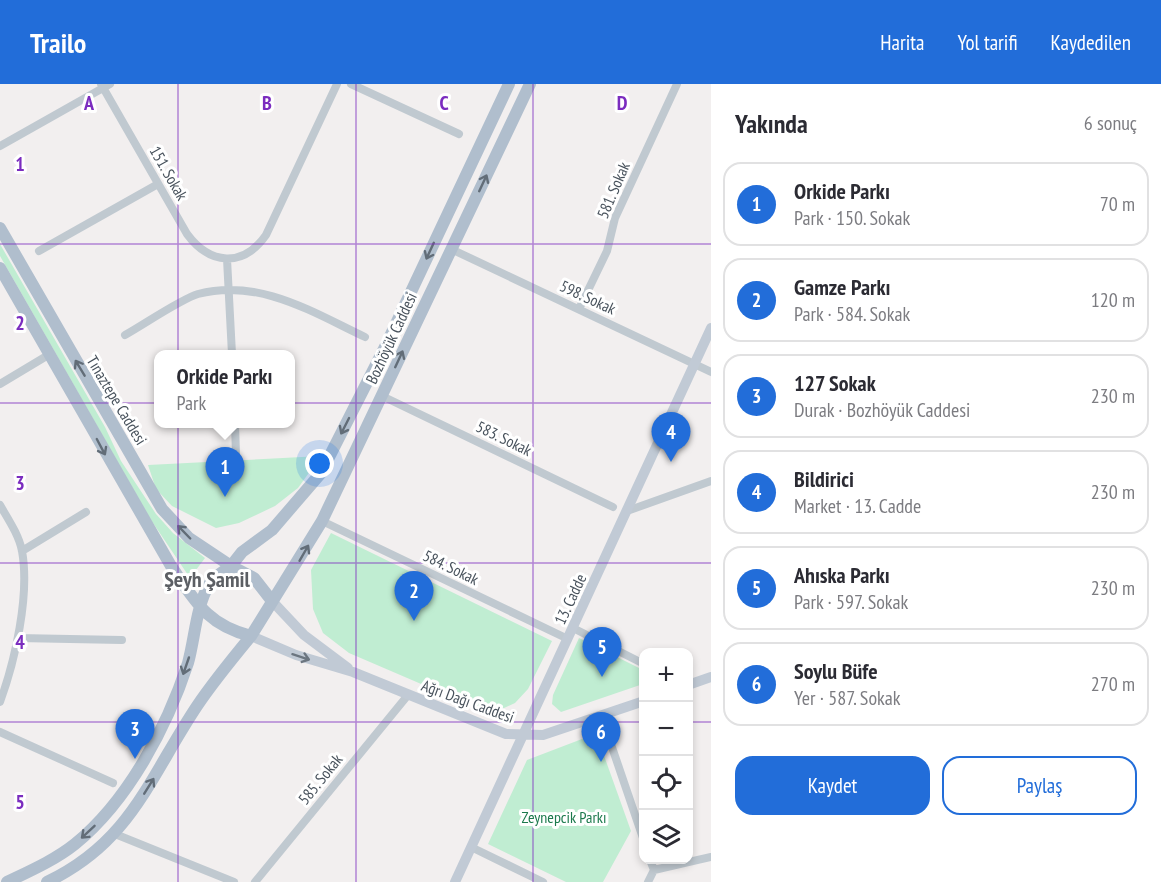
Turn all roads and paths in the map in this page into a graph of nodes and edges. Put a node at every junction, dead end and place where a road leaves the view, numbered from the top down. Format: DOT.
graph roads {
  1 [pos="337,84"];
  2 [pos="351,84"];
  3 [pos="509,84"];
  4 [pos="530,84"];
  5 [pos="677,84"];
  6 [pos="105,85"];
  7 [pos="459,134"];
  8 [pos="0,146"];
  9 [pos="158,184"];
  10 [pos="0,228"];
  11 [pos="451,249"];
  12 [pos="39,251"];
  13 [pos="227,259"];
  14 [pos="0,268"];
  15 [pos="229,290"];
  16 [pos="579,309"];
  17 [pos="711,328"];
  18 [pos="126,335"];
  19 [pos="364,337"];
  20 [pos="232,350"];
  21 [pos="50,354"];
  22 [pos="694,364"];
  23 [pos="711,372"];
  24 [pos="0,384"];
  25 [pos="382,396"];
  26 [pos="235,428"];
  27 [pos="236,455"];
  28 [pos="711,481"];
  29 [pos="0,505"];
  30 [pos="613,507"];
  31 [pos="627,511"];
  32 [pos="86,512"];
  33 [pos="322,521"];
  34 [pos="22,551"];
  35 [pos="231,566"];
  36 [pos="272,601"];
  37 [pos="201,610"];
  38 [pos="573,628"];
  39 [pos="250,636"];
  40 [pos="18,638"];
  41 [pos="568,639"];
  42 [pos="122,640"];
  43 [pos="639,661"];
  44 [pos="353,672"];
  45 [pos="711,677"];
  46 [pos="693,683"];
  47 [pos="408,695"];
  48 [pos="0,702"];
  49 [pos="639,702"];
  50 [pos="601,715"];
  51 [pos="0,732"];
  52 [pos="524,736"];
  53 [pos="113,783"];
  54 [pos="639,826"];
  55 [pos="116,834"];
  56 [pos="471,847"];
  57 [pos="711,857"];
  58 [pos="652,864"];
  59 [pos="654,870"];
  60 [pos="7,882"];
  61 [pos="47,882"];
  62 [pos="234,882"];
  63 [pos="255,882"];
  64 [pos="454,882"];
  65 [pos="543,882"];
  66 [pos="648,882"];
  1 -- 13 [label="street"];
  2 -- 7 [label="street"];
  3 -- 35 [label="main road, Bozhöyük Caddesi, one-way"];
  11 -- 4 [label="main road, Bozhöyük Caddesi, one-way"];
  5 -- 16 [label="street, 581. Sokak"];
  6 -- 8 [label="street"];
  6 -- 9 [label="street, 151. Sokak"];
  9 -- 12 [label="street"];
  9 -- 13 [label="street, 151. Sokak"];
  35 -- 10 [label="main road, Tınaztepe Caddesi, one-way"];
  11 -- 16 [label="street, 598. Sokak"];
  25 -- 11 [label="main road, Bozhöyük Caddesi, one-way"];
  13 -- 15 [label="street"];
  14 -- 21 [label="main road, Tınaztepe Caddesi"];
  15 -- 18 [label="street"];
  15 -- 19 [label="street"];
  15 -- 20 [label="street"];
  16 -- 22 [label="street, 598. Sokak"];
  17 -- 22 [label="street, 13. Cadde"];
  21 -- 24 [label="street"];
  21 -- 37 [label="main road, Tınaztepe Caddesi, one-way"];
  22 -- 23 [label="street, 598. Sokak"];
  22 -- 31 [label="street, 13. Cadde"];
  25 -- 30 [label="street, 583. Sokak"];
  25 -- 33 [label="main road, Bozhöyük Caddesi"];
  26 -- 27 [label="street"];
  28 -- 31 [label="street"];
  29 -- 34 [label="street"];
  31 -- 38 [label="street, 13. Cadde"];
  32 -- 34 [label="street"];
  36 -- 33 [label="main road, Bozhöyük Caddesi, one-way"];
  33 -- 41 [label="street, 584. Sokak"];
  34 -- 40 [label="street"];
  35 -- 36 [label="main road"];
  35 -- 37 [label="main road"];
  36 -- 39 [label="main road"];
  36 -- 44 [label="street, Ağrı Dağı Caddesi"];
  37 -- 39 [label="main road"];
  37 -- 60 [label="main road, one-way"];
  38 -- 41 [label="street, 13. Cadde"];
  38 -- 43 [label="street"];
  39 -- 44 [label="street, Ağrı Dağı Caddesi, one-way"];
  55 -- 39 [label="main road, one-way"];
  40 -- 42 [label="street"];
  40 -- 48 [label="street"];
  41 -- 52 [label="street, 13. Cadde"];
  44 -- 47 [label="street, Ağrı Dağı Caddesi"];
  45 -- 46 [label="street"];
  47 -- 52 [label="street, Ağrı Dağı Caddesi"];
  47 -- 63 [label="street, 585. Sokak"];
  49 -- 50 [label="street, Ağrı Dağı Caddesi"];
  50 -- 52 [label="street, Ağrı Dağı Caddesi"];
  50 -- 54 [label="street"];
  51 -- 53 [label="street"];
  52 -- 56 [label="street, 13. Cadde"];
  55 -- 61 [label="main road"];
  55 -- 62 [label="street"];
  56 -- 64 [label="street, 13. Cadde"];
  56 -- 65 [label="street"];
  57 -- 59 [label="street"];
  58 -- 59 [label="street"];
  59 -- 66 [label="street"];
}
